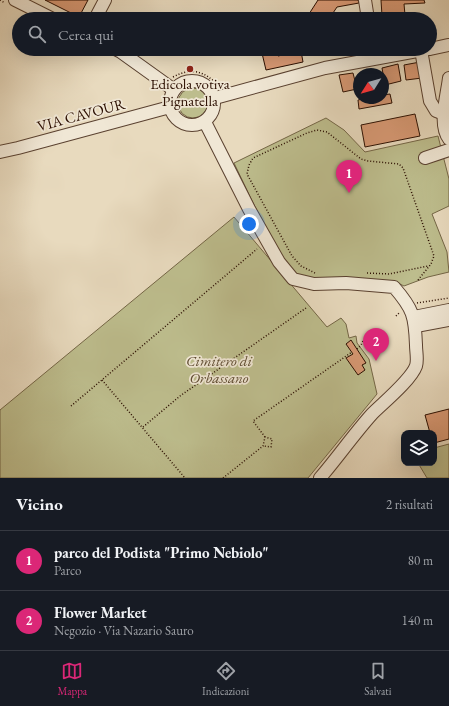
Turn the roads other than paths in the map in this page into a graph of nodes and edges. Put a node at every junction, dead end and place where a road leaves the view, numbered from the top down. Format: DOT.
graph roads {
  1 [pos="105,0"];
  2 [pos="365,0"];
  3 [pos="22,2"];
  4 [pos="40,12"];
  5 [pos="99,12"];
  6 [pos="367,12"];
  7 [pos="449,46"];
  8 [pos="437,48"];
  9 [pos="127,56"];
  10 [pos="366,56"];
  11 [pos="427,56"];
  12 [pos="449,78"];
  13 [pos="174,90"];
  14 [pos="215,98"];
  15 [pos="170,107"];
  16 [pos="444,114"];
  17 [pos="205,122"];
  18 [pos="449,139"];
  19 [pos="449,150"];
  20 [pos="0,152"];
  21 [pos="425,158"];
  22 [pos="449,310"];
  23 [pos="411,313"];
  24 [pos="449,320"];
  25 [pos="320,478"];
  1 -- 5 [label="street"];
  2 -- 6 [label="street"];
  3 -- 4 [label="street"];
  7 -- 8 [label="street"];
  9 -- 13 [label="street"];
  10 -- 14 [label="street"];
  11 -- 16 [label="street"];
  12 -- 16 [label="street"];
  13 -- 14 [label="street"];
  13 -- 15 [label="street"];
  14 -- 17 [label="street"];
  15 -- 17 [label="street"];
  15 -- 20 [label="street, VIA CAVOUR"];
  16 -- 18 [label="street"];
  17 -- 23 [label="street"];
  19 -- 21 [label="street"];
  22 -- 23 [label="street"];
  23 -- 24 [label="street"];
  23 -- 25 [label="street"];
}
